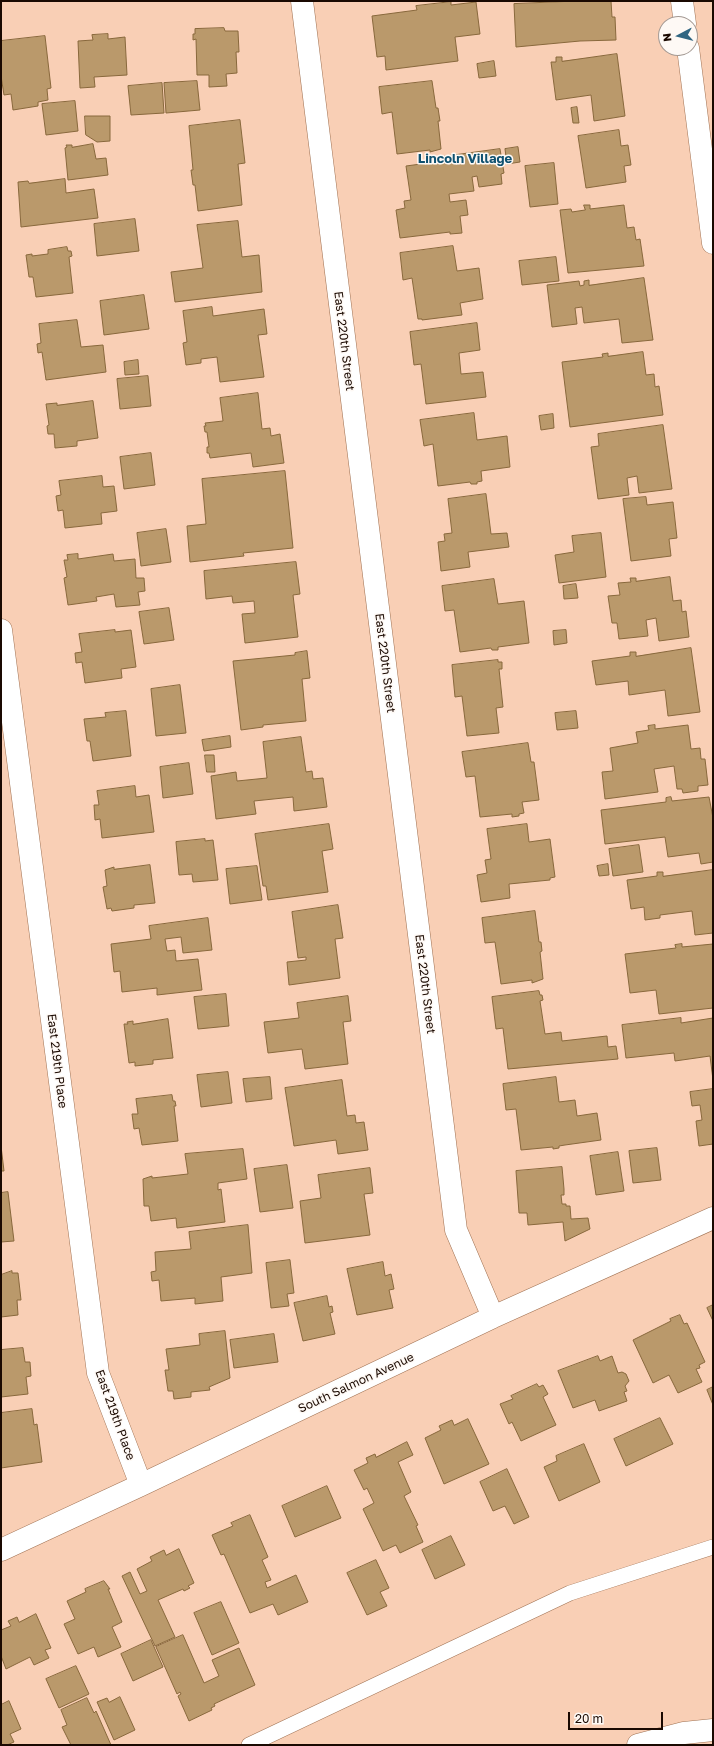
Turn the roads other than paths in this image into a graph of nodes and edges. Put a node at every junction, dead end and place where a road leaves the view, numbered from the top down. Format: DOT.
graph roads {
  1 [pos="302,1"];
  2 [pos="682,1"];
  3 [pos="684,16"];
  4 [pos="689,56"];
  5 [pos="713,243"];
  6 [pos="1,630"];
  7 [pos="713,1218"];
  8 [pos="493,1318"];
  9 [pos="142,1485"];
  10 [pos="713,1547"];
  11 [pos="1,1550"];
  12 [pos="713,1730"];
  13 [pos="249,1745"];
  14 [pos="638,1745"];
  1 -- 8 [label="main road, East 220th Street"];
  2 -- 3 [label="main road"];
  4 -- 5 [label="main road"];
  6 -- 9 [label="main road, East 219th Place"];
  7 -- 8 [label="main road, South Salmon Avenue"];
  8 -- 9 [label="main road, South Salmon Avenue"];
  9 -- 11 [label="main road, South Salmon Avenue"];
  10 -- 13 [label="lane"];
  12 -- 14 [label="main road"];
}
